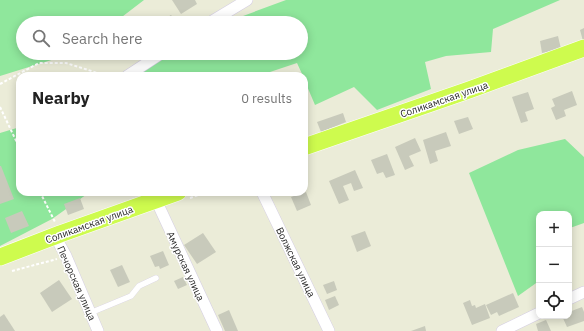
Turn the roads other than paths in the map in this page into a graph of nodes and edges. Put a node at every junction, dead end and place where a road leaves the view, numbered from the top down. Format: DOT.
graph roads {
  1 [pos="247,0"];
  2 [pos="221,16"];
  3 [pos="584,48"];
  4 [pos="151,60"];
  5 [pos="133,72"];
  6 [pos="308,146"];
  7 [pos="167,196"];
  8 [pos="264,196"];
  9 [pos="156,200"];
  10 [pos="58,235"];
  11 [pos="0,257"];
  12 [pos="156,278"];
  13 [pos="584,292"];
  14 [pos="572,298"];
  15 [pos="90,313"];
  16 [pos="536,314"];
  17 [pos="98,331"];
  18 [pos="217,331"];
  19 [pos="329,331"];
  20 [pos="502,331"];
  1 -- 2 [label="street"];
  3 -- 6 [label="main road, Соликамская улица"];
  4 -- 5 [label="street"];
  7 -- 9 [label="main road, Соликамская улица"];
  8 -- 19 [label="street, Волжская улица"];
  9 -- 10 [label="main road, Соликамская улица"];
  9 -- 18 [label="street, Амурская улица"];
  10 -- 11 [label="main road, Соликамская улица"];
  10 -- 15 [label="street, Печорская улица"];
  12 -- 15 [label="lane"];
  13 -- 14 [label="street"];
  15 -- 17 [label="street, Печорская улица"];
  16 -- 20 [label="street"];
}
